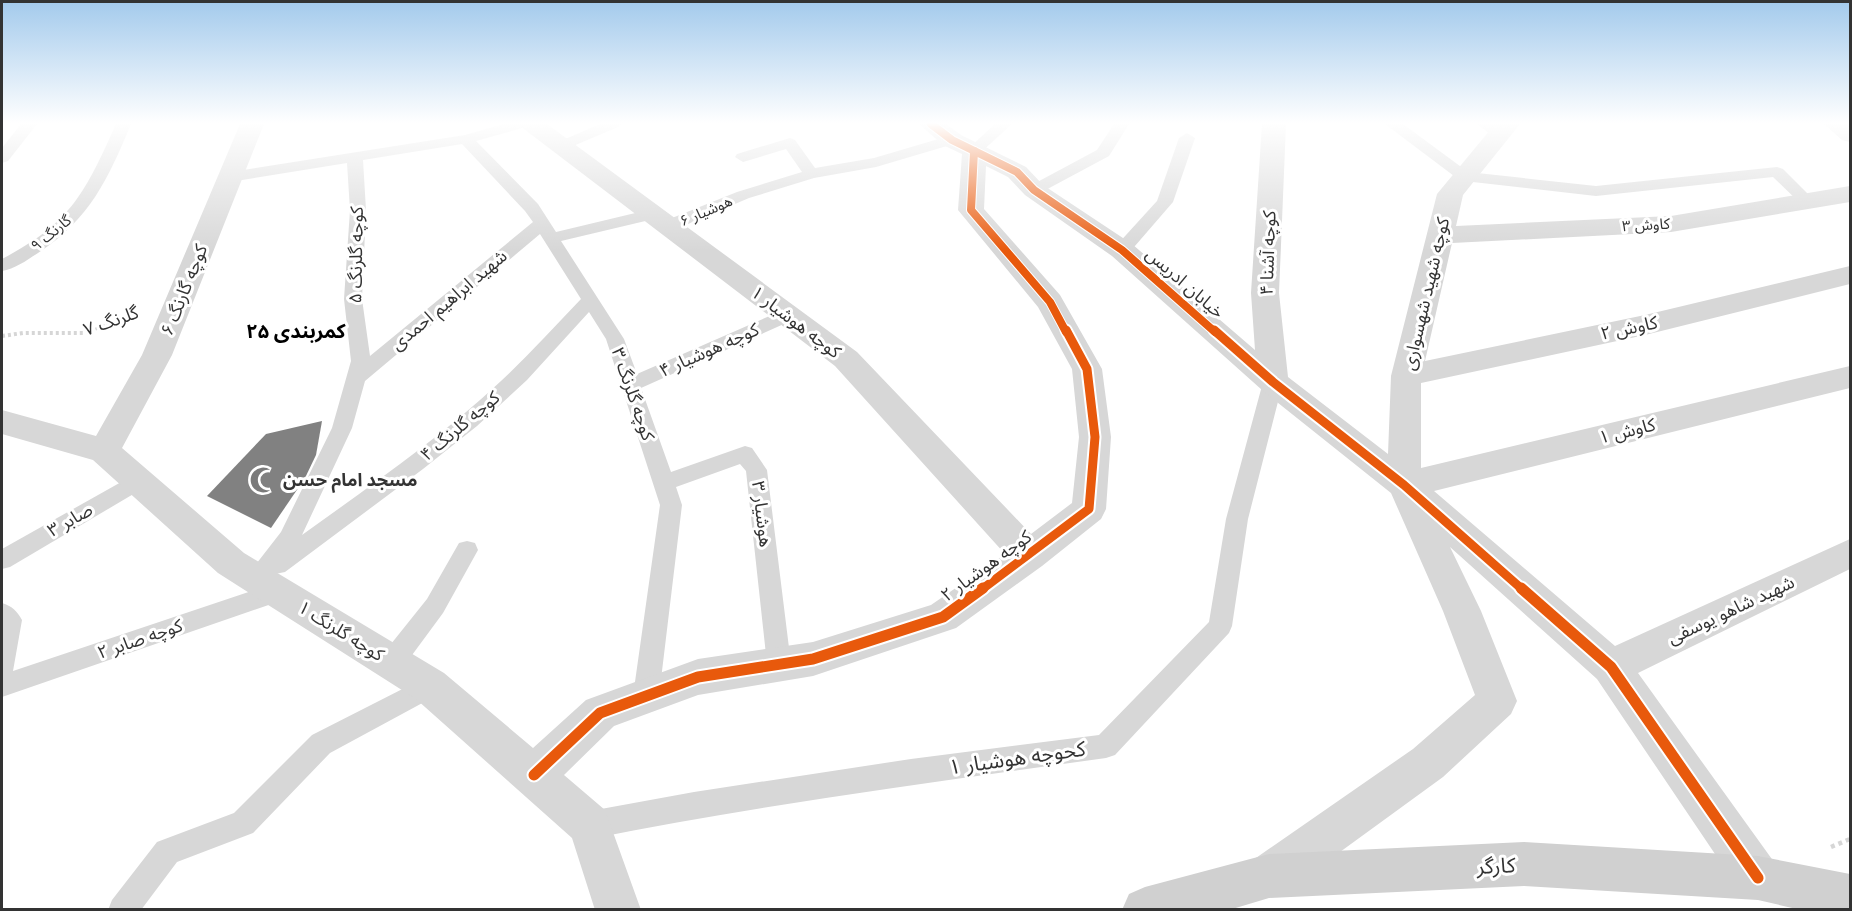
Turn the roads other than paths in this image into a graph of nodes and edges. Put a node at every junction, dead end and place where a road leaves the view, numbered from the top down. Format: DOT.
graph roads {
  1 [pos="105,167"];
  2 [pos="234,167"];
  3 [pos="299,167"];
  4 [pos="355,167"];
  5 [pos="492,167"];
  6 [pos="588,167"];
  7 [pos="806,167"];
  8 [pos="852,167"];
  9 [pos="960,167"];
  10 [pos="1007,167"];
  11 [pos="1078,167"];
  12 [pos="1177,167"];
  13 [pos="1272,167"];
  14 [pos="1451,167"];
  15 [pos="1470,167"];
  16 [pos="811,174"];
  17 [pos="1464,176"];
  18 [pos="230,177"];
  19 [pos="1034,190"];
  20 [pos="1851,194"];
  21 [pos="1807,201"];
  22 [pos="660,220"];
  23 [pos="546,230"];
  24 [pos="1440,235"];
  25 [pos="1122,250"];
  26 [pos="2,267"];
  27 [pos="1851,275"];
  28 [pos="590,300"];
  29 [pos="788,315"];
  30 [pos="1406,376"];
  31 [pos="357,377"];
  32 [pos="1851,377"];
  33 [pos="1273,382"];
  34 [pos="630,385"];
  35 [pos="2,422"];
  36 [pos="104,451"];
  37 [pos="139,480"];
  38 [pos="664,483"];
  39 [pos="1404,485"];
  40 [pos="467,550"];
  41 [pos="1851,553"];
  42 [pos="1029,556"];
  43 [pos="2,560"];
  44 [pos="268,586"];
  45 [pos="2,613"];
  46 [pos="392,662"];
  47 [pos="779,664"];
  48 [pos="1611,667"];
  49 [pos="2,669"];
  50 [pos="2,686"];
  51 [pos="430,686"];
  52 [pos="646,696"];
  53 [pos="534,775"];
  54 [pos="590,825"];
  55 [pos="1269,876"];
  56 [pos="1758,878"];
  57 [pos="1851,897"];
  58 [pos="122,909"];
  59 [pos="618,909"];
  60 [pos="1145,909"];
  1 -- 26 [label="lane, گارنگ ۹"];
  2 -- 18 [label="street, کوچه گارنگ ۶"];
  3 -- 18 [label="lane"];
  4 -- 31 [label="lane, کوچه گلرنگ ۵"];
  5 -- 23 [label="lane, کوچه گلرنگ ۳"];
  6 -- 22 [label="street, کوچه هوشیار ۱"];
  7 -- 16 [label="lane"];
  8 -- 16 [label="lane, هوشیار ۶"];
  9 -- 42 [label="street, کوچه هوشیار ۲"];
  10 -- 19 [label="street, خیابان ادریس"];
  11 -- 19 [label="lane"];
  12 -- 25 [label="lane"];
  13 -- 33 [label="street, کوچه آشنا ۴"];
  14 -- 17 [label="lane"];
  15 -- 17 [label="street, کوچه شهید شهسواری"];
  16 -- 22 [label="lane, هوشیار ۶"];
  17 -- 21 [label="lane"];
  17 -- 24 [label="street, کوچه شهید شهسواری"];
  18 -- 36 [label="street, کوچه گارنگ ۶"];
  19 -- 25 [label="street, خیابان ادریس"];
  20 -- 21 [label="street, کاوش ۳"];
  21 -- 24 [label="street, کاوش ۳"];
  22 -- 23 [label="lane, هوشیار ۶"];
  22 -- 29 [label="street, کوچه هوشیار ۱"];
  23 -- 28 [label="lane, کوچه گلرنگ ۳"];
  23 -- 31 [label="lane, شهید ابراهیم احمدی"];
  24 -- 30 [label="street, کوچه شهید شهسواری"];
  25 -- 33 [label="street, خیابان ادریس"];
  27 -- 30 [label="street, کاوش ۲"];
  28 -- 34 [label="lane, کوچه گلرنگ ۳"];
  28 -- 44 [label="lane, کوچه گلرنگ ۴"];
  29 -- 34 [label="lane, کوچه هوشیار ۴"];
  29 -- 42 [label="street, کوچه هوشیار ۱"];
  30 -- 39 [label="street, کوچه شهید شهسواری"];
  31 -- 44 [label="lane, کوچه گلرنگ ۵"];
  32 -- 39 [label="street, کاوش ۱"];
  33 -- 39 [label="street, خیابان ادریس"];
  33 -- 54 [label="lane, کحوچه هوشیار ۱"];
  34 -- 38 [label="lane, کوچه گلرنگ ۳"];
  35 -- 36 [label="street, کوچه گلرنگ ۱"];
  36 -- 37 [label="street, کوچه گلرنگ ۱"];
  37 -- 43 [label="lane, صابر ۳"];
  37 -- 44 [label="street, کوچه گلرنگ ۱"];
  38 -- 47 [label="lane, هوشیار ۳"];
  38 -- 52 [label="lane, کوچه گلرنگ ۳"];
  39 -- 48 [label="street, خیابان ادریس"];
  39 -- 55 [label="street"];
  40 -- 46 [label="lane"];
  41 -- 48 [label="street, شهید شاهو یوسفی"];
  42 -- 47 [label="street, کوچه هوشیار ۲"];
  44 -- 46 [label="street, کوچه گلرنگ ۱"];
  44 -- 50 [label="lane, کوچه صابر ۲"];
  45 -- 49 [label="lane"];
  46 -- 51 [label="street, کوچه گلرنگ ۱"];
  47 -- 52 [label="street, کوچه هوشیار ۲"];
  48 -- 56 [label="street, خیابان ادریس"];
  51 -- 53 [label="street, کوچه گلرنگ ۱"];
  51 -- 58 [label="lane"];
  52 -- 53 [label="street, کوچه هوشیار ۲"];
  53 -- 54 [label="street, کوچه گلرنگ ۱"];
  54 -- 59 [label="street, کوچه گلرنگ ۱"];
  55 -- 56 [label="main road, کارگر"];
  55 -- 60 [label="main road, کارگر"];
  56 -- 57 [label="main road, کارگر"];
}
